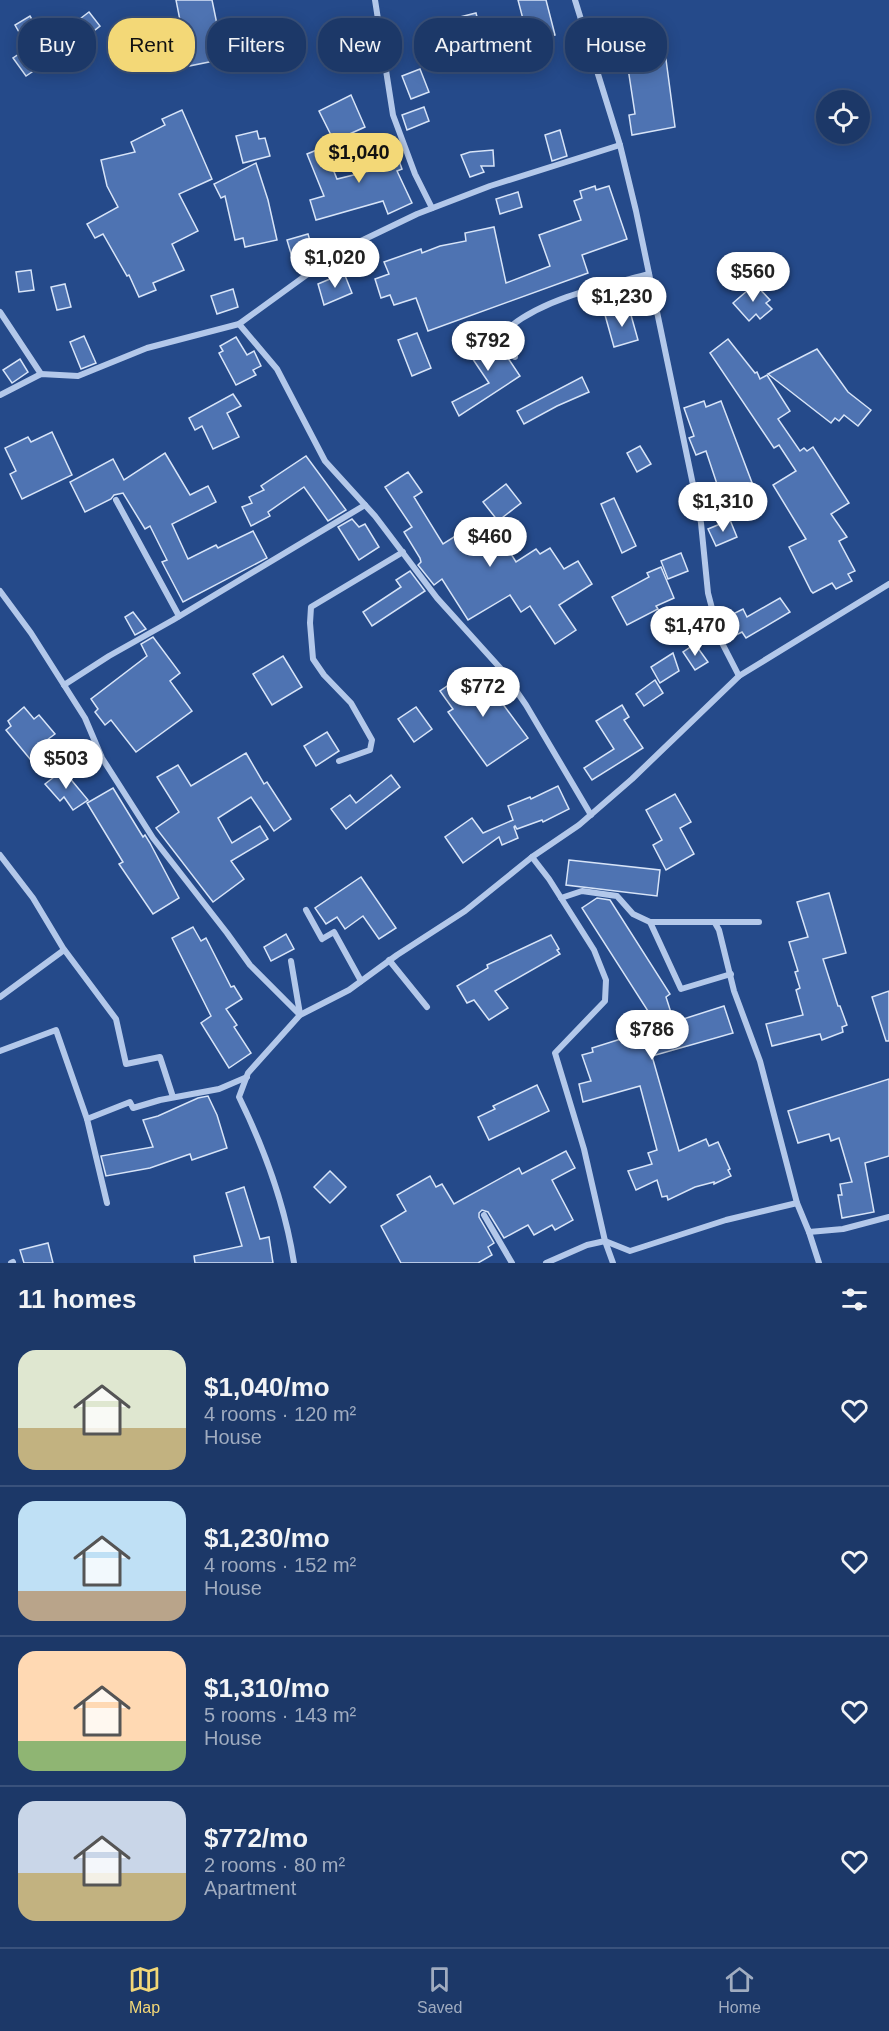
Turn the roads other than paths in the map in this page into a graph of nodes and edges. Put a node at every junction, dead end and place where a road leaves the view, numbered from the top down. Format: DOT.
graph roads {
  1 [pos="375,0"];
  2 [pos="575,0"];
  3 [pos="620,145"];
  4 [pos="432,208"];
  5 [pos="650,274"];
  6 [pos="0,312"];
  7 [pos="239,324"];
  8 [pos="515,357"];
  9 [pos="41,374"];
  10 [pos="0,395"];
  11 [pos="116,500"];
  12 [pos="365,505"];
  13 [pos="403,552"];
  14 [pos="889,584"];
  15 [pos="0,591"];
  16 [pos="179,616"];
  17 [pos="739,676"];
  18 [pos="64,685"];
  19 [pos="339,761"];
  20 [pos="591,814"];
  21 [pos="0,855"];
  22 [pos="532,857"];
  23 [pos="561,898"];
  24 [pos="306,910"];
  25 [pos="650,922"];
  26 [pos="759,922"];
  27 [pos="715,923"];
  28 [pos="64,950"];
  29 [pos="389,960"];
  30 [pos="291,961"];
  31 [pos="731,974"];
  32 [pos="361,981"];
  33 [pos="0,997"];
  34 [pos="427,1007"];
  35 [pos="300,1015"];
  36 [pos="0,1051"];
  37 [pos="247,1077"];
  38 [pos="173,1097"];
  39 [pos="87,1119"];
  40 [pos="107,1203"];
  41 [pos="797,1203"];
  42 [pos="484,1215"];
  43 [pos="889,1217"];
  44 [pos="809,1232"];
  45 [pos="605,1241"];
  46 [pos="294,1263"];
  47 [pos="512,1263"];
  48 [pos="546,1263"];
  49 [pos="613,1263"];
  50 [pos="819,1263"];
  1 -- 4 [label="street"];
  2 -- 3 [label="street"];
  3 -- 4 [label="street"];
  3 -- 5 [label="street"];
  4 -- 7 [label="street"];
  5 -- 8 [label="street"];
  5 -- 17 [label="street"];
  6 -- 9 [label="street"];
  7 -- 9 [label="street"];
  7 -- 12 [label="street"];
  9 -- 10 [label="street"];
  11 -- 16 [label="street"];
  12 -- 13 [label="street"];
  12 -- 16 [label="street"];
  13 -- 19 [label="street"];
  13 -- 20 [label="street"];
  14 -- 17 [label="street"];
  15 -- 18 [label="street"];
  16 -- 18 [label="street"];
  17 -- 20 [label="street"];
  18 -- 35 [label="street"];
  20 -- 22 [label="street"];
  21 -- 28 [label="street"];
  22 -- 23 [label="street"];
  22 -- 29 [label="street"];
  23 -- 25 [label="street"];
  23 -- 45 [label="street"];
  24 -- 32 [label="street"];
  25 -- 27 [label="street"];
  25 -- 31 [label="street"];
  26 -- 27 [label="street"];
  27 -- 31 [label="street"];
  28 -- 33 [label="street"];
  28 -- 38 [label="street"];
  29 -- 32 [label="street"];
  29 -- 34 [label="street"];
  30 -- 35 [label="street"];
  31 -- 41 [label="street"];
  32 -- 35 [label="street"];
  35 -- 37 [label="street"];
  36 -- 39 [label="street"];
  37 -- 38 [label="street"];
  37 -- 46 [label="street"];
  38 -- 39 [label="street"];
  39 -- 40 [label="street"];
  41 -- 44 [label="street"];
  41 -- 45 [label="street"];
  42 -- 47 [label="street"];
  43 -- 44 [label="street"];
  44 -- 50 [label="street"];
  45 -- 48 [label="street"];
  45 -- 49 [label="street"];
}
